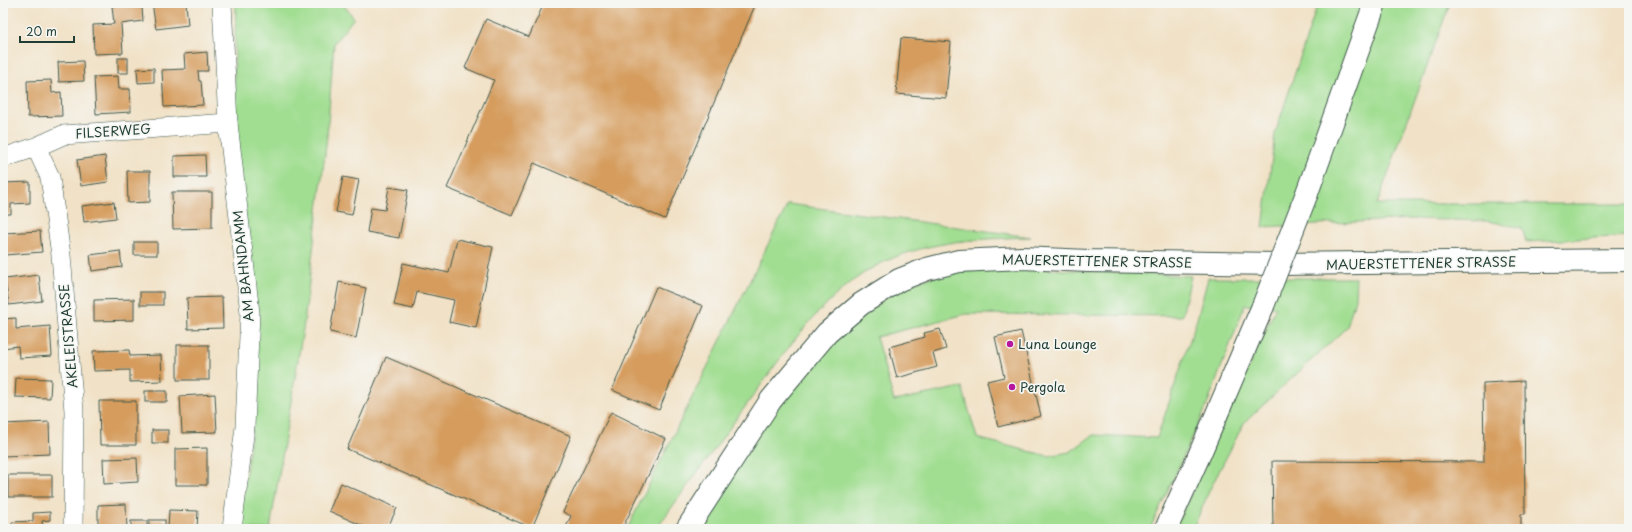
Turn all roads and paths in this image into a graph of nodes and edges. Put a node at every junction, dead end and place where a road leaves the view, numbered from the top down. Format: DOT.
graph roads {
  1 [pos="222,3"];
  2 [pos="1375,3"];
  3 [pos="228,123"];
  4 [pos="36,147"];
  5 [pos="3,158"];
  6 [pos="1629,260"];
  7 [pos="73,529"];
  8 [pos="232,529"];
  9 [pos="687,529"];
  10 [pos="1166,529"];
  1 -- 3 [label="street, AM BAHNDAMM"];
  2 -- 10 [label="main road, bridge"];
  3 -- 4 [label="street, FILSERWEG"];
  3 -- 8 [label="street, AM BAHNDAMM"];
  4 -- 5 [label="street, FILSERWEG"];
  4 -- 7 [label="street, AKELEISTRASSE"];
  6 -- 9 [label="main road, MAUERSTETTENER STRASSE"];
}
